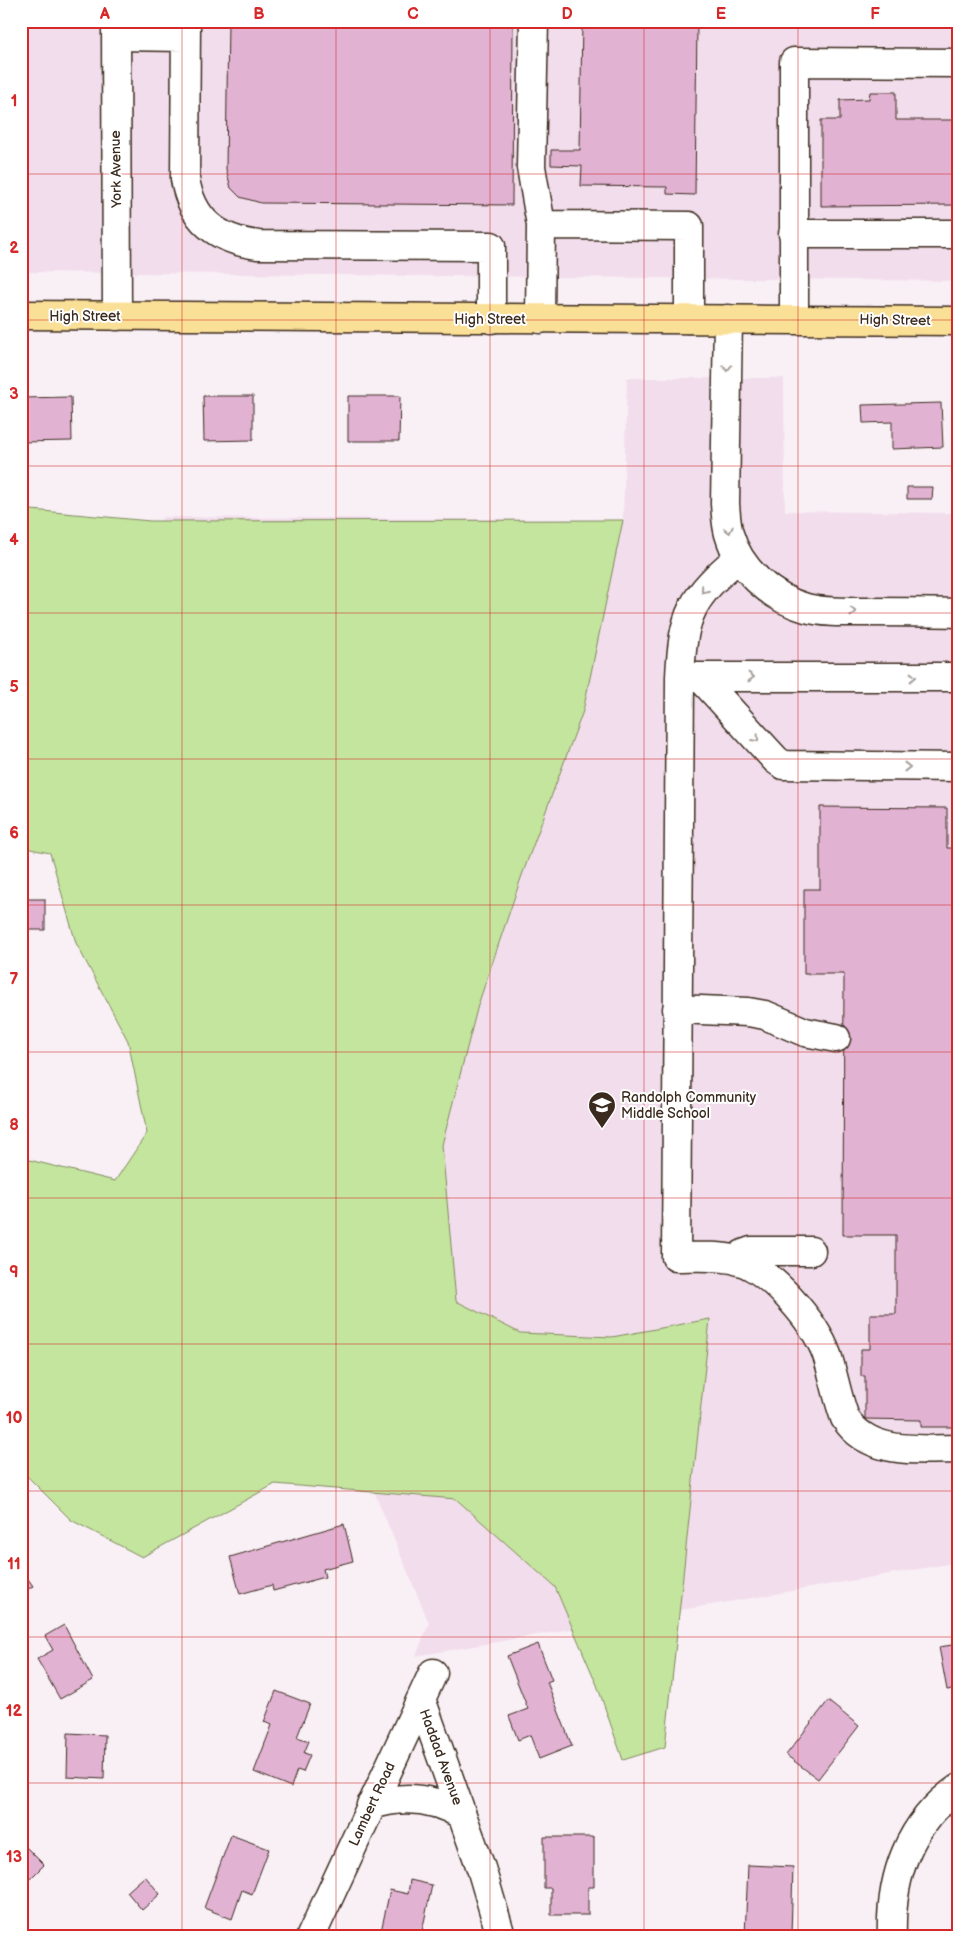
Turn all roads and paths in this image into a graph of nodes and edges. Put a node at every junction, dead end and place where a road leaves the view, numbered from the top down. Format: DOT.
graph roads {
  1 [pos="534,21"];
  2 [pos="116,29"];
  3 [pos="186,29"];
  4 [pos="959,62"];
  5 [pos="541,225"];
  6 [pos="794,234"];
  7 [pos="959,234"];
  8 [pos="21,315"];
  9 [pos="118,316"];
  10 [pos="491,319"];
  11 [pos="540,319"];
  12 [pos="689,319"];
  13 [pos="794,319"];
  14 [pos="728,320"];
  15 [pos="959,321"];
  16 [pos="739,557"];
  17 [pos="959,613"];
  18 [pos="690,677"];
  19 [pos="959,677"];
  20 [pos="959,767"];
  21 [pos="677,1009"];
  22 [pos="836,1038"];
  23 [pos="811,1251"];
  24 [pos="738,1261"];
  25 [pos="959,1449"];
  26 [pos="433,1673"];
  27 [pos="421,1700"];
  28 [pos="959,1788"];
  29 [pos="371,1805"];
  30 [pos="462,1815"];
  31 [pos="311,1936"];
  32 [pos="501,1936"];
  33 [pos="892,1936"];
  1 -- 5 [label="street"];
  2 -- 3 [label="street"];
  2 -- 9 [label="street, York Avenue"];
  3 -- 10 [label="street"];
  4 -- 6 [label="street"];
  5 -- 11 [label="street"];
  5 -- 12 [label="street"];
  6 -- 7 [label="street"];
  6 -- 13 [label="street"];
  8 -- 9 [label="main road, High Street"];
  9 -- 10 [label="main road, High Street"];
  10 -- 11 [label="main road, High Street"];
  11 -- 12 [label="main road, High Street"];
  12 -- 14 [label="main road, High Street"];
  13 -- 14 [label="main road, High Street"];
  13 -- 15 [label="main road, High Street"];
  14 -- 16 [label="street, one-way"];
  16 -- 17 [label="street, one-way"];
  16 -- 18 [label="street, one-way"];
  18 -- 19 [label="street, one-way"];
  18 -- 20 [label="street, one-way"];
  18 -- 21 [label="street"];
  21 -- 22 [label="street"];
  21 -- 24 [label="street"];
  23 -- 24 [label="street"];
  24 -- 25 [label="street"];
  26 -- 27 [label="street, Lambert Road"];
  27 -- 29 [label="street, Lambert Road"];
  27 -- 30 [label="street, Haddad Avenue"];
  28 -- 33 [label="street"];
  29 -- 30 [label="street, Haddad Avenue"];
  29 -- 31 [label="street, Lambert Road"];
  30 -- 32 [label="street, Haddad Avenue"];
}
